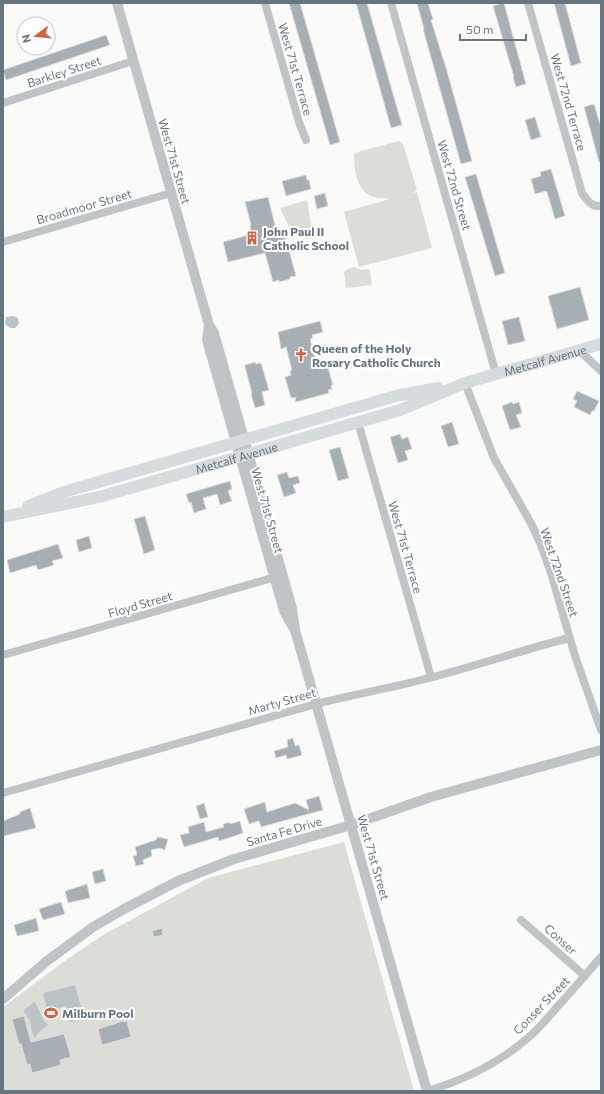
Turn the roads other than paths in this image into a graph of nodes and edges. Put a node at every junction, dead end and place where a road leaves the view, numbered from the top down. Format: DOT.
graph roads {
  1 [pos="117,3"];
  2 [pos="265,3"];
  3 [pos="391,3"];
  4 [pos="528,3"];
  5 [pos="134,61"];
  6 [pos="3,103"];
  7 [pos="306,140"];
  8 [pos="171,193"];
  9 [pos="601,206"];
  10 [pos="3,242"];
  11 [pos="601,344"];
  12 [pos="579,350"];
  13 [pos="599,367"];
  14 [pos="496,374"];
  15 [pos="465,383"];
  16 [pos="358,422"];
  17 [pos="240,441"];
  18 [pos="244,456"];
  19 [pos="3,517"];
  20 [pos="279,576"];
  21 [pos="569,638"];
  22 [pos="3,655"];
  23 [pos="432,677"];
  24 [pos="316,704"];
  25 [pos="601,730"];
  26 [pos="601,750"];
  27 [pos="3,793"];
  28 [pos="351,825"];
  29 [pos="521,920"];
  30 [pos="601,957"];
  31 [pos="585,976"];
  32 [pos="3,999"];
  33 [pos="427,1091"];
  1 -- 5 [label="street, West 71st Street"];
  2 -- 7 [label="street, West 71st Terrace"];
  3 -- 14 [label="street, West 72nd Street"];
  4 -- 9 [label="street, West 72nd Terrace"];
  5 -- 6 [label="street, Barkley Street"];
  5 -- 8 [label="street, West 71st Street"];
  8 -- 10 [label="street, Broadmoor Street"];
  8 -- 17 [label="street, West 71st Street"];
  11 -- 12 [label="main road, Metcalf Avenue"];
  12 -- 13 [label="street"];
  12 -- 14 [label="main road, Metcalf Avenue"];
  14 -- 15 [label="main road, Metcalf Avenue"];
  15 -- 16 [label="main road, Metcalf Avenue"];
  15 -- 17 [label="main road, Metcalf Avenue"];
  15 -- 21 [label="street, West 72nd Street"];
  16 -- 18 [label="main road, Metcalf Avenue"];
  16 -- 23 [label="street, West 71st Terrace"];
  17 -- 18 [label="street, West 71st Street"];
  17 -- 19 [label="main road, Metcalf Avenue"];
  18 -- 19 [label="main road, Metcalf Avenue"];
  18 -- 20 [label="street, West 71st Street"];
  20 -- 22 [label="street, Floyd Street"];
  20 -- 24 [label="street, West 71st Street"];
  21 -- 23 [label="street, Marty Street"];
  21 -- 25 [label="street, West 72nd Street"];
  23 -- 24 [label="street, Marty Street"];
  24 -- 27 [label="street, Marty Street"];
  24 -- 28 [label="street, West 71st Street"];
  26 -- 28 [label="street, Santa Fe Drive"];
  28 -- 32 [label="street, Santa Fe Drive"];
  28 -- 33 [label="street, West 71st Street"];
  29 -- 31 [label="street, Conser"];
  30 -- 31 [label="street, Conser Street"];
  31 -- 33 [label="street, Conser Street"];
}
